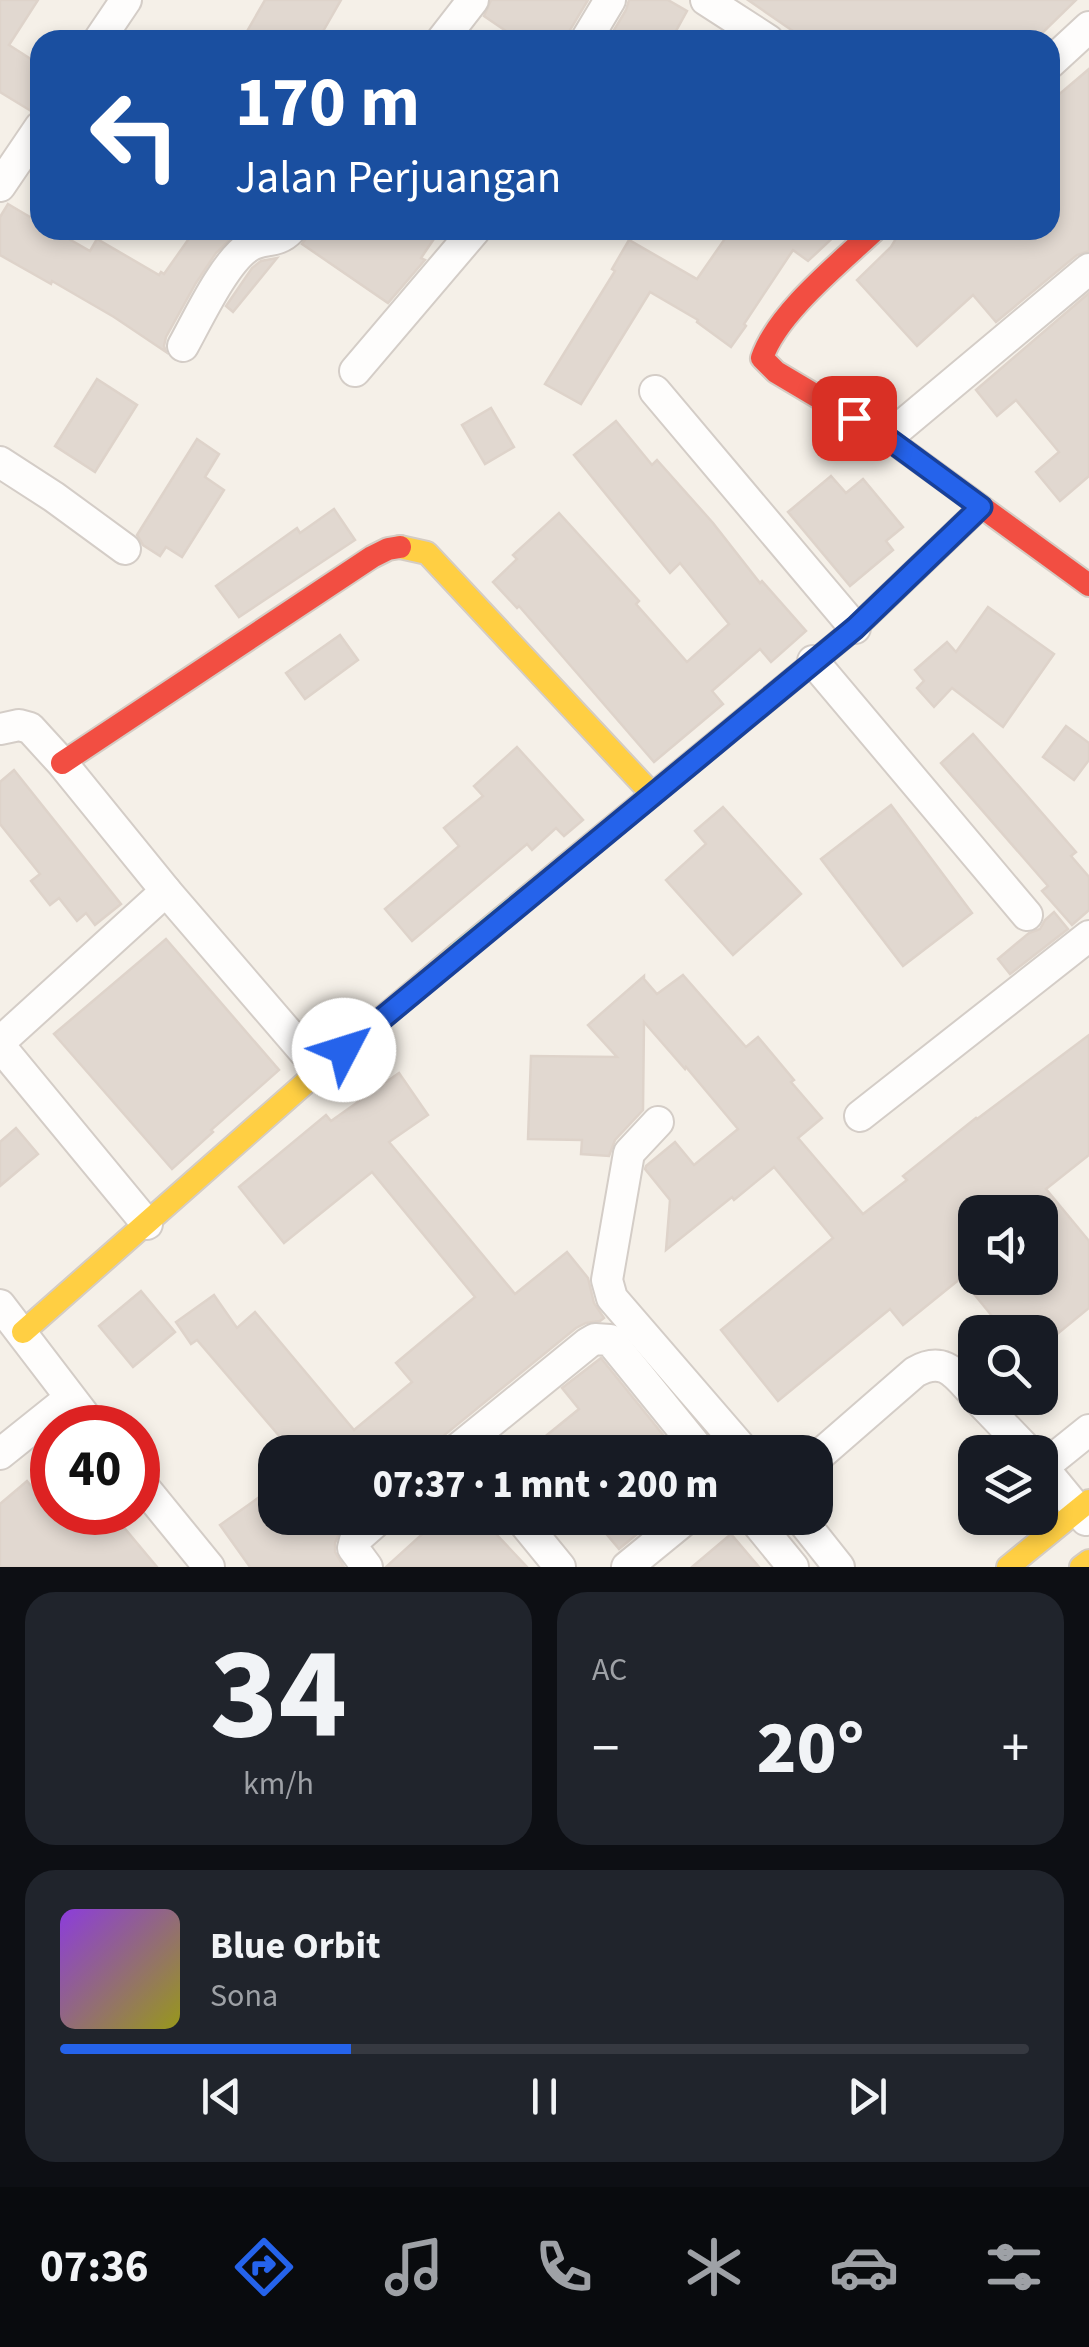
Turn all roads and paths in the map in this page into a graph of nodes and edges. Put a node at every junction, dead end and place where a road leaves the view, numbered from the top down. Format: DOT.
graph roads {
  1 [pos="126,0"];
  2 [pos="473,0"];
  3 [pos="610,0"];
  4 [pos="706,0"];
  5 [pos="1089,27"];
  6 [pos="106,30"];
  7 [pos="450,30"];
  8 [pos="592,30"];
  9 [pos="752,30"];
  10 [pos="1060,54"];
  11 [pos="30,142"];
  12 [pos="0,186"];
  13 [pos="275,240"];
  14 [pos="467,240"];
  15 [pos="865,240"];
  16 [pos="1089,269"];
  17 [pos="183,346"];
  18 [pos="355,372"];
  19 [pos="655,391"];
  20 [pos="887,438"];
  21 [pos="0,462"];
  22 [pos="981,507"];
  23 [pos="125,549"];
  24 [pos="1089,585"];
  25 [pos="855,628"];
  26 [pos="813,661"];
  27 [pos="0,730"];
  28 [pos="62,763"];
  29 [pos="652,794"];
  30 [pos="166,891"];
  31 [pos="1027,915"];
  32 [pos="1089,936"];
  33 [pos="0,1044"];
  34 [pos="320,1070"];
  35 [pos="860,1116"];
  36 [pos="658,1122"];
  37 [pos="147,1224"];
  38 [pos="0,1304"];
  39 [pos="23,1332"];
  40 [pos="958,1377"];
  41 [pos="70,1398"];
  42 [pos="76,1405"];
  43 [pos="994,1415"];
  44 [pos="1089,1430"];
  45 [pos="479,1435"];
  46 [pos="687,1435"];
  47 [pos="730,1435"];
  48 [pos="1013,1435"];
  49 [pos="833,1444"];
  50 [pos="1058,1448"];
  51 [pos="0,1454"];
  52 [pos="1058,1483"];
  53 [pos="160,1507"];
  54 [pos="1085,1512"];
  55 [pos="361,1535"];
  56 [pos="534,1535"];
  57 [pos="666,1535"];
  58 [pos="768,1535"];
  59 [pos="814,1535"];
  60 [pos="1089,1561"];
  61 [pos="209,1567"];
  62 [pos="366,1567"];
  63 [pos="560,1567"];
  64 [pos="627,1567"];
  65 [pos="793,1567"];
  66 [pos="840,1567"];
  67 [pos="1008,1567"];
  68 [pos="1081,1567"];
  1 -- 6 [label="street"];
  2 -- 7 [label="street"];
  3 -- 8 [label="street"];
  4 -- 9 [label="street"];
  5 -- 10 [label="street"];
  11 -- 12 [label="street"];
  13 -- 17 [label="street"];
  14 -- 18 [label="street"];
  15 -- 20 [label="main road"];
  16 -- 20 [label="street"];
  19 -- 25 [label="street"];
  20 -- 22 [label="main road"];
  21 -- 23 [label="street"];
  22 -- 24 [label="main road"];
  22 -- 25 [label="main road"];
  25 -- 26 [label="main road"];
  26 -- 29 [label="main road"];
  26 -- 31 [label="street"];
  27 -- 28 [label="street"];
  28 -- 29 [label="main road"];
  28 -- 30 [label="street"];
  29 -- 34 [label="main road"];
  30 -- 33 [label="street"];
  30 -- 34 [label="street"];
  32 -- 35 [label="street"];
  33 -- 37 [label="street"];
  34 -- 37 [label="main road"];
  36 -- 47 [label="street"];
  37 -- 39 [label="main road"];
  38 -- 39 [label="street"];
  39 -- 41 [label="street"];
  40 -- 49 [label="street"];
  41 -- 42 [label="street"];
  41 -- 51 [label="street"];
  43 -- 48 [label="street"];
  44 -- 50 [label="street"];
  45 -- 46 [label="street"];
  52 -- 54 [label="street"];
  53 -- 61 [label="street"];
  54 -- 67 [label="main road"];
  55 -- 62 [label="street"];
  56 -- 63 [label="street"];
  57 -- 64 [label="street"];
  58 -- 65 [label="street"];
  59 -- 66 [label="street"];
  60 -- 68 [label="main road"];
}
